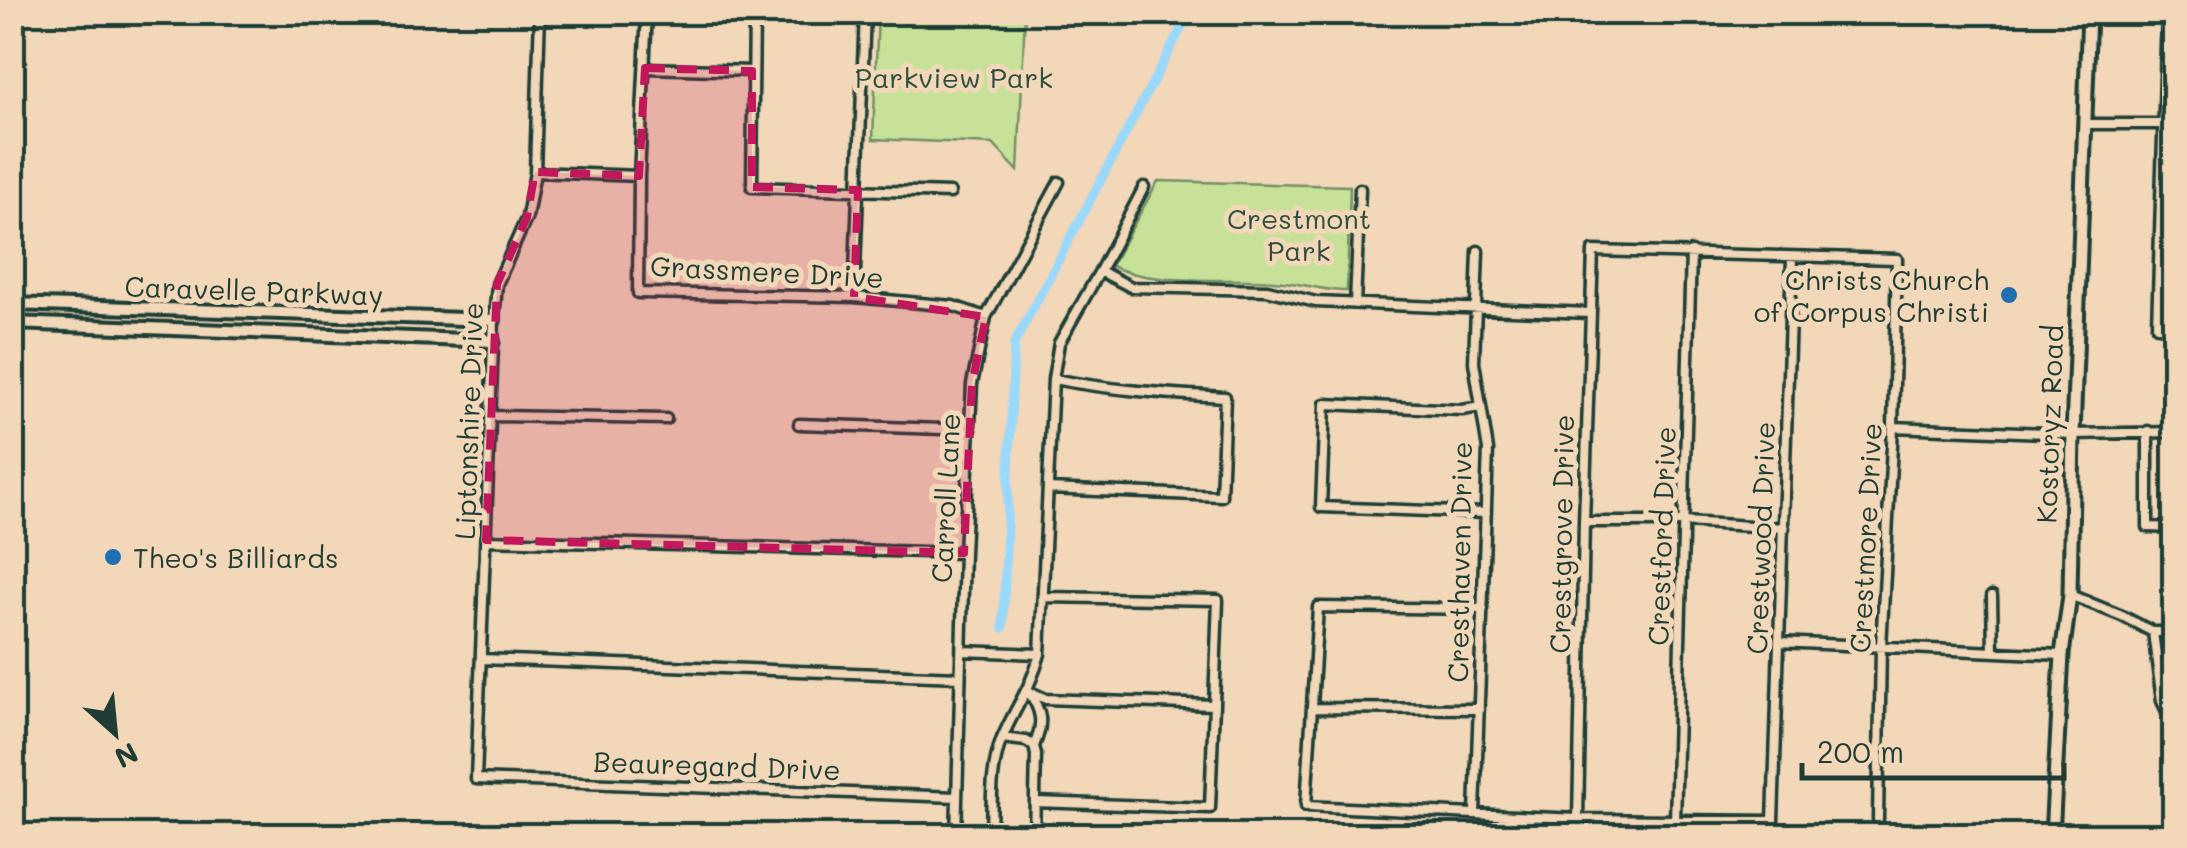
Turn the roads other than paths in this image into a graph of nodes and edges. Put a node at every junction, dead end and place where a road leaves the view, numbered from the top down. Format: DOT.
graph roads {
  1 [pos="540,12"];
  2 [pos="647,12"];
  3 [pos="754,12"];
  4 [pos="865,12"];
  5 [pos="2089,12"];
  6 [pos="2170,19"];
  7 [pos="644,68"];
  8 [pos="752,71"];
  9 [pos="2084,124"];
  10 [pos="2164,124"];
  11 [pos="2174,124"];
  12 [pos="535,172"];
  13 [pos="639,176"];
  14 [pos="1058,182"];
  15 [pos="1144,187"];
  16 [pos="1360,188"];
  17 [pos="858,190"];
  18 [pos="950,193"];
  19 [pos="2160,227"];
  20 [pos="2174,227"];
  21 [pos="1478,251"];
  22 [pos="1691,252"];
  23 [pos="1792,257"];
  24 [pos="1100,271"];
  25 [pos="854,298"];
  26 [pos="12,304"];
  27 [pos="1355,304"];
  28 [pos="1476,308"];
  29 [pos="1590,313"];
  30 [pos="986,316"];
  31 [pos="494,320"];
  32 [pos="12,324"];
  33 [pos="2174,327"];
  34 [pos="493,342"];
  35 [pos="1053,379"];
  36 [pos="1481,407"];
  37 [pos="490,416"];
  38 [pos="666,419"];
  39 [pos="799,424"];
  40 [pos="1893,427"];
  41 [pos="971,430"];
  42 [pos="2148,431"];
  43 [pos="2174,432"];
  44 [pos="2073,434"];
  45 [pos="1048,489"];
  46 [pos="1486,513"];
  47 [pos="1584,522"];
  48 [pos="1685,522"];
  49 [pos="1784,528"];
  50 [pos="2174,528"];
  51 [pos="486,540"];
  52 [pos="964,553"];
  53 [pos="2070,595"];
  54 [pos="1992,596"];
  55 [pos="1044,597"];
  56 [pos="1482,610"];
  57 [pos="2153,632"];
  58 [pos="2174,632"];
  59 [pos="1778,642"];
  60 [pos="1880,647"];
  61 [pos="962,651"];
  62 [pos="1993,651"];
  63 [pos="1040,654"];
  64 [pos="2062,655"];
  65 [pos="482,659"];
  66 [pos="960,677"];
  67 [pos="1028,690"];
  68 [pos="1213,705"];
  69 [pos="1313,708"];
  70 [pos="1479,710"];
  71 [pos="2174,726"];
  72 [pos="1002,738"];
  73 [pos="1034,746"];
  74 [pos="476,779"];
  75 [pos="957,797"];
  76 [pos="1035,802"];
  77 [pos="1475,814"];
  78 [pos="1878,818"];
  79 [pos="1578,819"];
  80 [pos="1675,822"];
  81 [pos="956,836"];
  82 [pos="991,836"];
  83 [pos="1034,836"];
  84 [pos="2052,836"];
  1 -- 12 [label="street, Liptonshire Drive"];
  2 -- 7 [label="street, Grassmere Drive"];
  3 -- 8 [label="street"];
  4 -- 17 [label="street"];
  5 -- 9 [label="main road, Kostoryz Road"];
  6 -- 10 [label="street"];
  7 -- 8 [label="street"];
  7 -- 13 [label="street, Grassmere Drive"];
  8 -- 17 [label="street"];
  9 -- 10 [label="street"];
  9 -- 44 [label="main road, Kostoryz Road"];
  10 -- 11 [label="street"];
  10 -- 19 [label="street"];
  12 -- 13 [label="street"];
  12 -- 31 [label="street, Liptonshire Drive"];
  13 -- 25 [label="street, Grassmere Drive"];
  14 -- 30 [label="street, Carroll Lane"];
  15 -- 24 [label="street"];
  16 -- 27 [label="street"];
  17 -- 18 [label="street"];
  17 -- 25 [label="street"];
  19 -- 20 [label="street"];
  19 -- 33 [label="street"];
  21 -- 28 [label="street, Cresthaven Drive"];
  22 -- 23 [label="street"];
  22 -- 29 [label="street, Crestgrove Drive"];
  22 -- 48 [label="street, Crestford Drive"];
  23 -- 40 [label="street, Crestmore Drive"];
  23 -- 49 [label="street, Crestwood Drive"];
  24 -- 27 [label="street"];
  24 -- 35 [label="street"];
  25 -- 30 [label="street, Grassmere Drive"];
  26 -- 31 [label="street, Caravelle Parkway"];
  27 -- 28 [label="street"];
  28 -- 29 [label="street"];
  28 -- 36 [label="street, Cresthaven Drive"];
  29 -- 47 [label="street, Crestgrove Drive"];
  30 -- 41 [label="street, Carroll Lane"];
  31 -- 34 [label="street, Liptonshire Drive"];
  32 -- 34 [label="street, Caravelle Parkway"];
  34 -- 37 [label="street, Liptonshire Drive"];
  35 -- 45 [label="street"];
  35 -- 45 [label="street"];
  36 -- 46 [label="street, Cresthaven Drive"];
  36 -- 46 [label="street"];
  37 -- 38 [label="street"];
  37 -- 51 [label="street, Liptonshire Drive"];
  39 -- 41 [label="street"];
  40 -- 44 [label="street"];
  40 -- 60 [label="street, Crestmore Drive"];
  41 -- 52 [label="street, Carroll Lane"];
  42 -- 43 [label="street"];
  42 -- 44 [label="street"];
  42 -- 50 [label="street"];
  44 -- 53 [label="main road, Kostoryz Road"];
  45 -- 55 [label="street"];
  46 -- 56 [label="street, Cresthaven Drive"];
  47 -- 48 [label="street"];
  47 -- 79 [label="street, Crestgrove Drive"];
  48 -- 49 [label="street"];
  48 -- 80 [label="street, Crestford Drive"];
  49 -- 59 [label="street, Crestwood Drive"];
  51 -- 52 [label="street"];
  51 -- 65 [label="street, Liptonshire Drive"];
  52 -- 61 [label="street, Carroll Lane"];
  53 -- 57 [label="street"];
  53 -- 64 [label="main road, Kostoryz Road"];
  54 -- 62 [label="street"];
  55 -- 63 [label="street"];
  55 -- 68 [label="street"];
  56 -- 69 [label="street"];
  56 -- 70 [label="street, Cresthaven Drive"];
  57 -- 58 [label="street"];
  57 -- 71 [label="street"];
  59 -- 60 [label="street"];
  59 -- 80 [label="street, Crestwood Drive"];
  60 -- 62 [label="street"];
  60 -- 78 [label="street, Crestmore Drive"];
  61 -- 63 [label="street"];
  61 -- 66 [label="street, Carroll Lane"];
  62 -- 64 [label="street"];
  63 -- 67 [label="street"];
  64 -- 84 [label="main road, Kostoryz Road"];
  65 -- 66 [label="street"];
  65 -- 74 [label="street, Liptonshire Drive"];
  66 -- 75 [label="street, Carroll Lane"];
  67 -- 68 [label="street"];
  67 -- 72 [label="street"];
  67 -- 73 [label="street"];
  68 -- 76 [label="street"];
  69 -- 70 [label="street"];
  69 -- 77 [label="street"];
  70 -- 77 [label="street, Cresthaven Drive"];
  72 -- 73 [label="street"];
  72 -- 82 [label="street"];
  73 -- 76 [label="street"];
  74 -- 75 [label="street, Beauregard Drive"];
  75 -- 81 [label="street, Carroll Lane"];
  76 -- 83 [label="street"];
  77 -- 79 [label="street"];
  79 -- 80 [label="street"];
}
